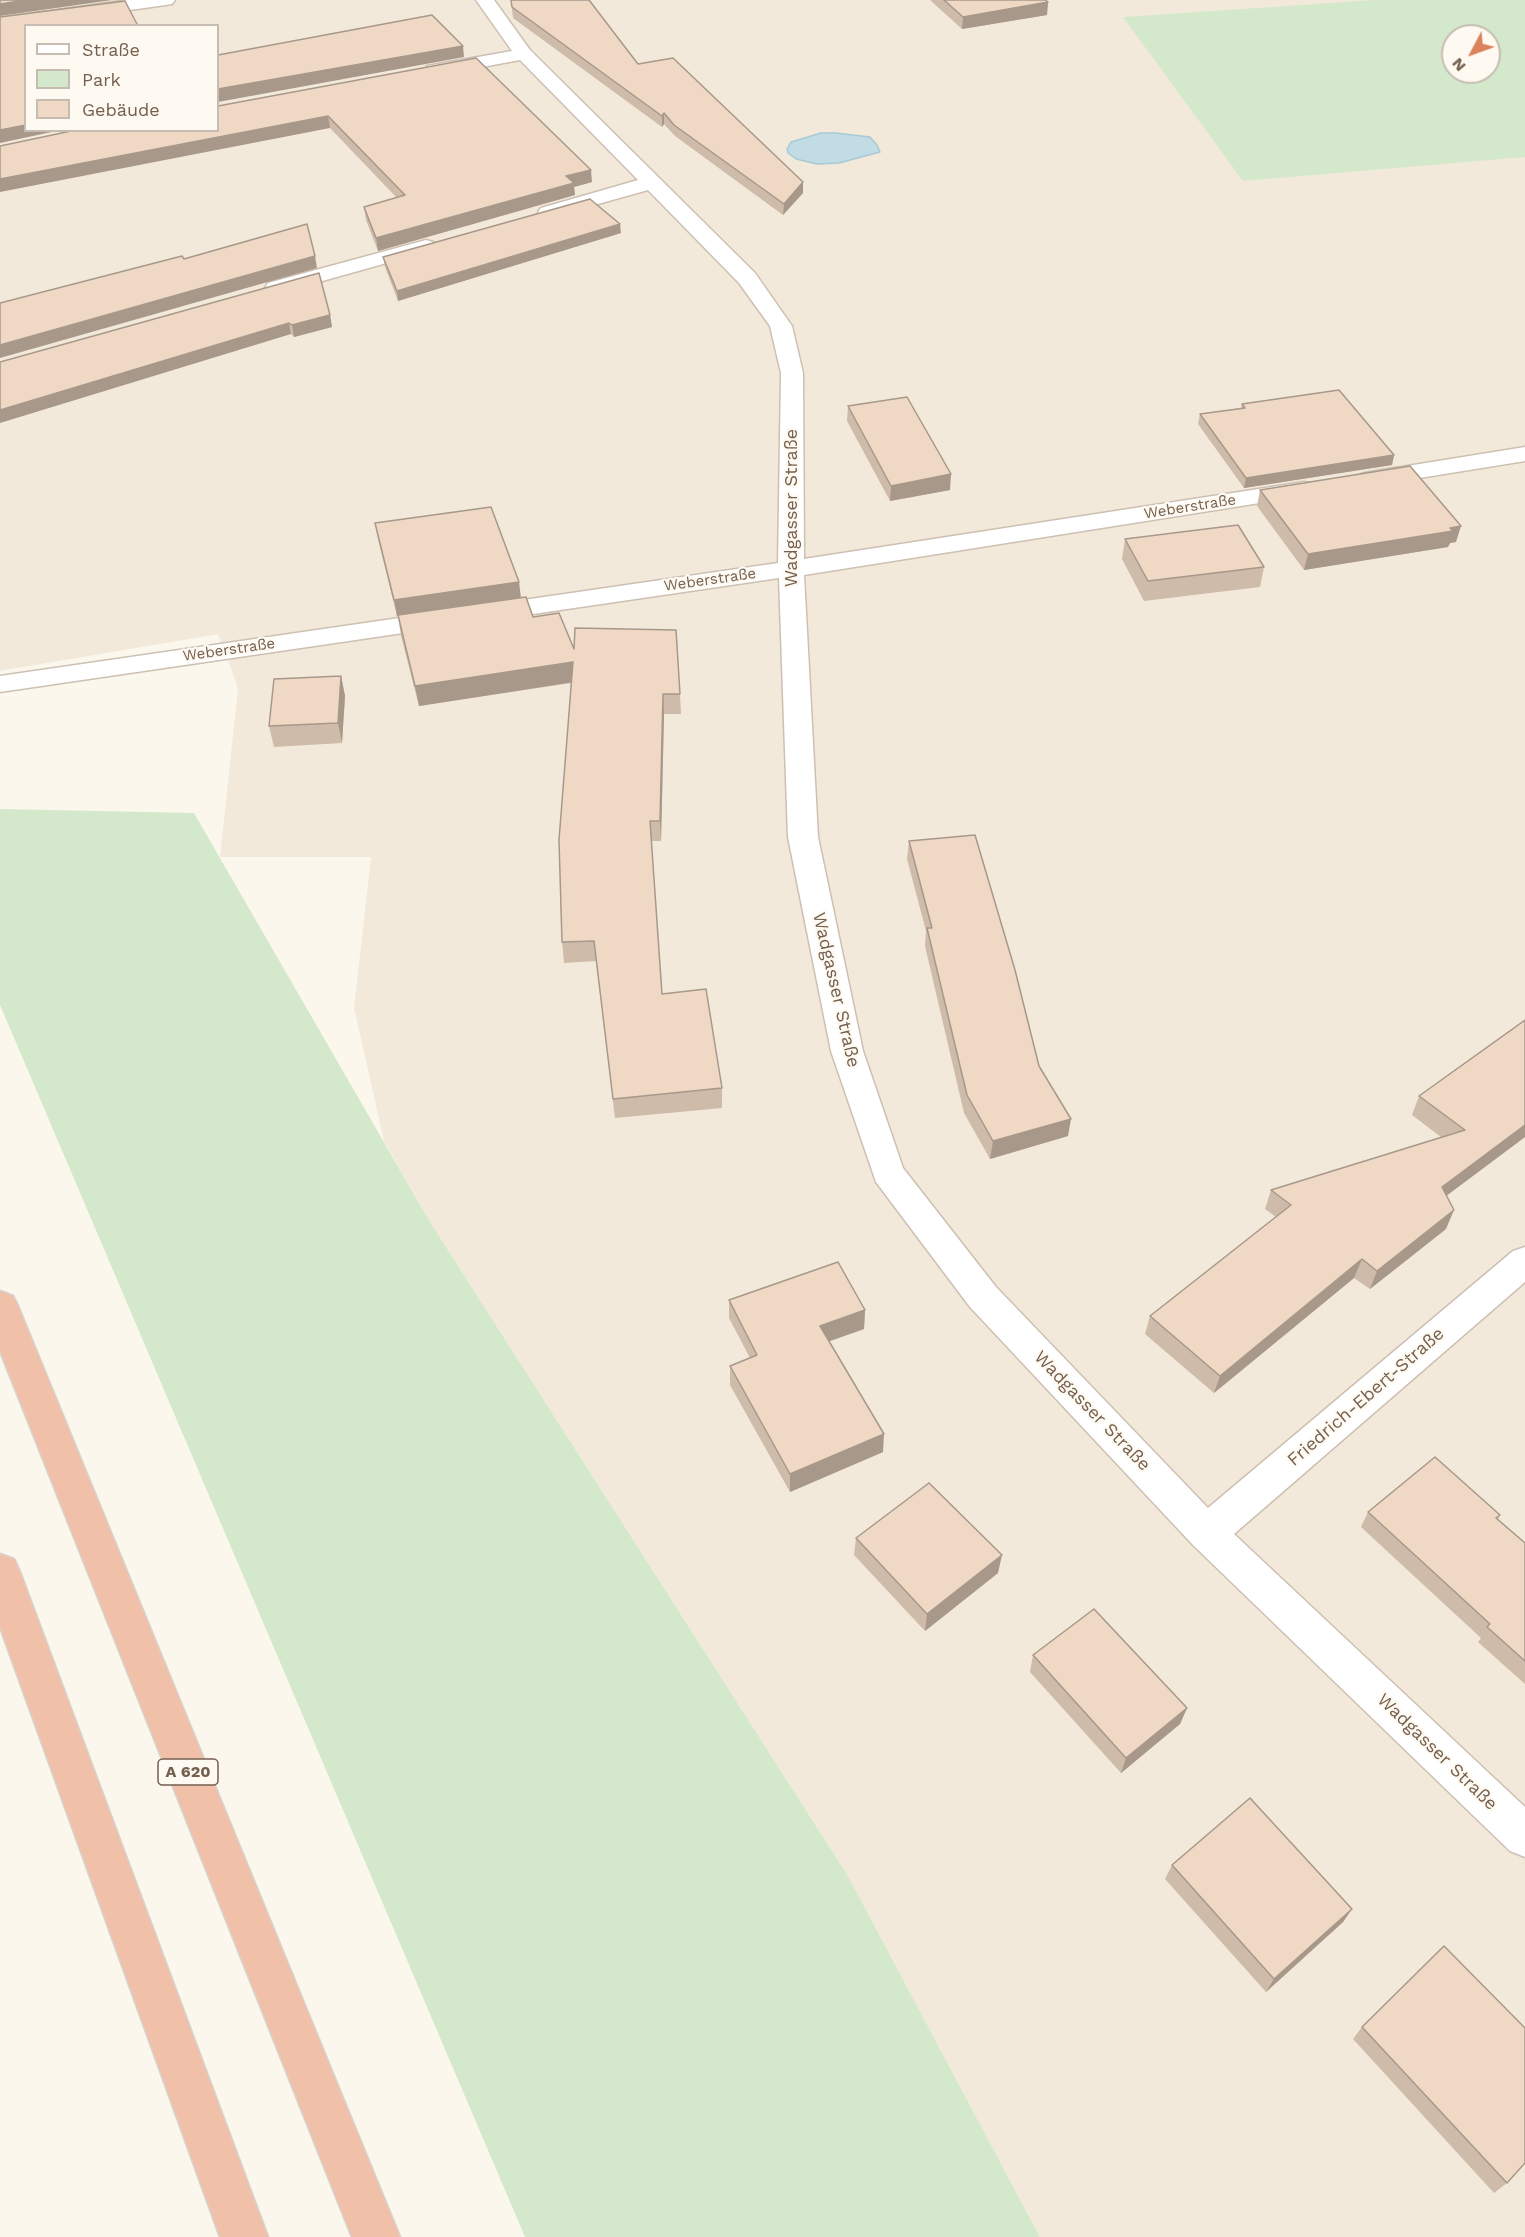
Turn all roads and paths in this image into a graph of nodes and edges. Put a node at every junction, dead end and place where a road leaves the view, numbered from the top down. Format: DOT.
graph roads {
  1 [pos="166,0"];
  2 [pos="484,0"];
  3 [pos="0,23"];
  4 [pos="524,54"];
  5 [pos="411,74"];
  6 [pos="652,182"];
  7 [pos="527,218"];
  8 [pos="447,240"];
  9 [pos="252,295"];
  10 [pos="1525,454"];
  11 [pos="791,568"];
  12 [pos="0,684"];
  13 [pos="1525,1261"];
  14 [pos="0,1306"];
  15 [pos="1207,1533"];
  16 [pos="0,1572"];
  17 [pos="1525,1836"];
  18 [pos="244,2237"];
  19 [pos="376,2237"];
  1 -- 3 [label="street"];
  2 -- 4 [label="street, Wadgasser Straße"];
  4 -- 5 [label="street"];
  4 -- 6 [label="street, Wadgasser Straße"];
  6 -- 7 [label="street"];
  6 -- 11 [label="street, Wadgasser Straße"];
  8 -- 9 [label="street"];
  10 -- 11 [label="street, Weberstraße"];
  11 -- 12 [label="street, Weberstraße"];
  11 -- 15 [label="street, Wadgasser Straße"];
  13 -- 15 [label="street, Friedrich-Ebert-Straße"];
  14 -- 19 [label="highway, A 620"];
  15 -- 17 [label="street, Wadgasser Straße"];
  16 -- 18 [label="highway"];
}
